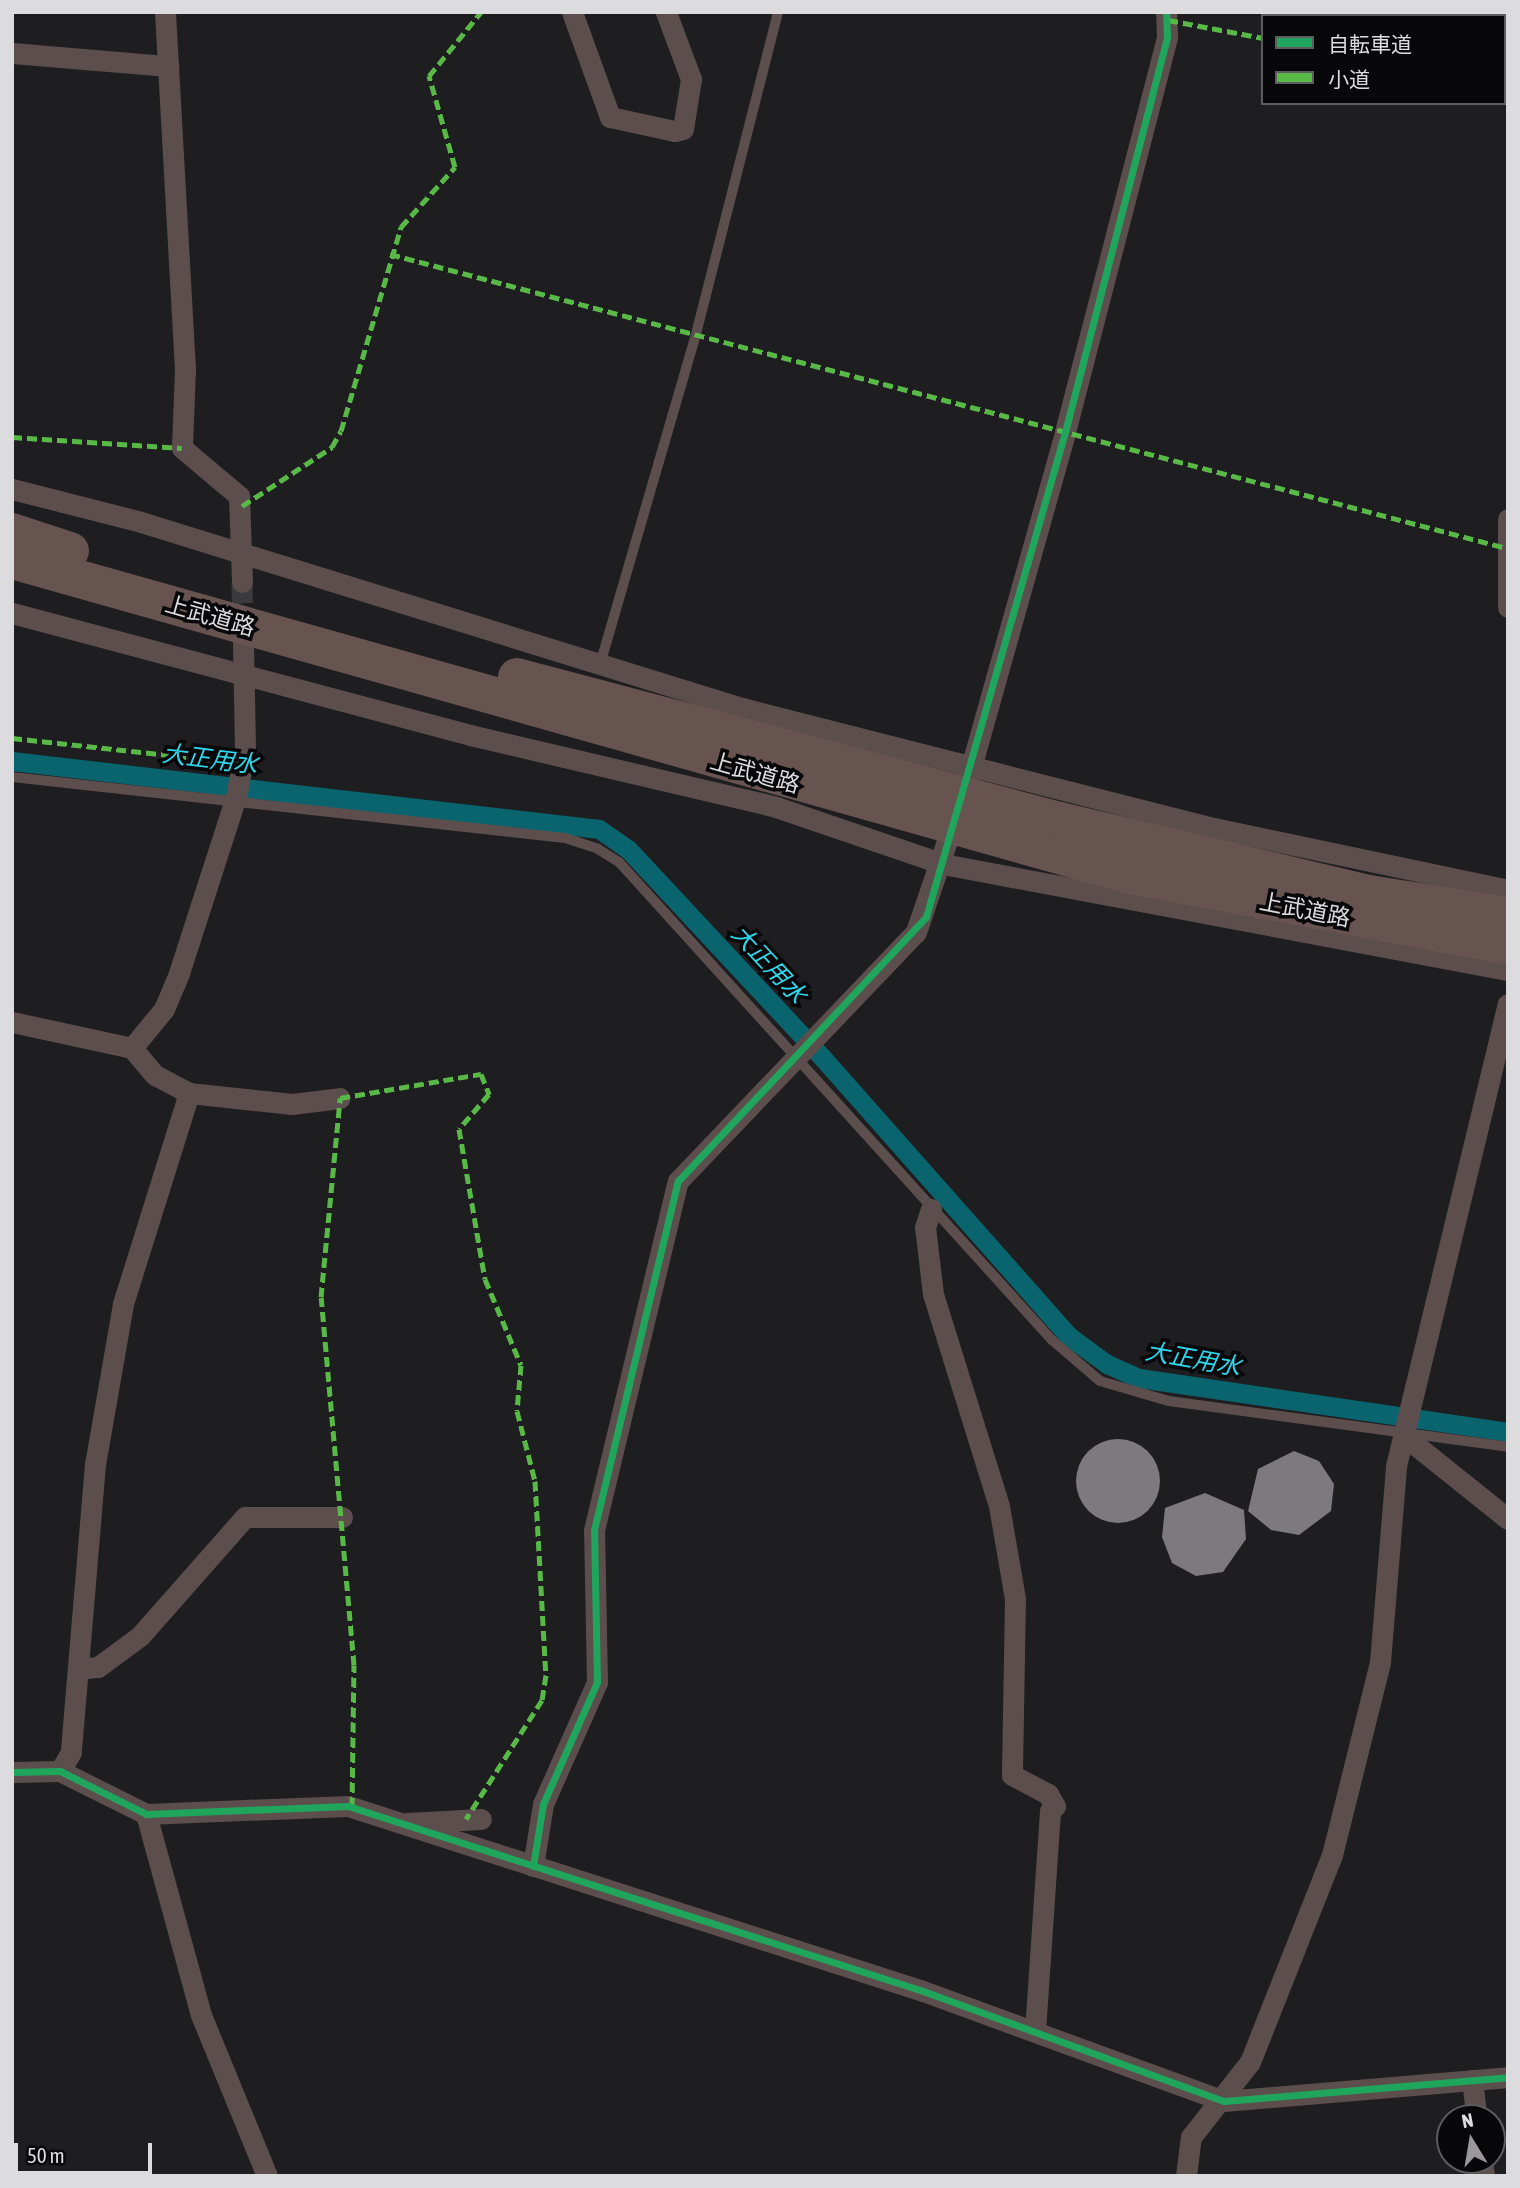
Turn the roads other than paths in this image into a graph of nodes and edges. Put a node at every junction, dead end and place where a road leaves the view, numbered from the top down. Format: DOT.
graph roads {
  1 [pos="165,12"];
  2 [pos="572,12"];
  3 [pos="666,12"];
  4 [pos="778,12"];
  5 [pos="1166,12"];
  6 [pos="12,52"];
  7 [pos="168,66"];
  8 [pos="12,489"];
  9 [pos="1508,519"];
  10 [pos="12,532"];
  11 [pos="12,538"];
  12 [pos="240,556"];
  13 [pos="12,560"];
  14 [pos="12,567"];
  15 [pos="94,571"];
  16 [pos="242,582"];
  17 [pos="1508,607"];
  18 [pos="12,613"];
  19 [pos="243,641"];
  20 [pos="599,668"];
  21 [pos="244,677"];
  22 [pos="969,774"];
  23 [pos="12,776"];
  24 [pos="235,800"];
  25 [pos="949,835"];
  26 [pos="943,864"];
  27 [pos="1508,890"];
  28 [pos="1508,916"];
  29 [pos="1508,946"];
  30 [pos="1508,970"];
  31 [pos="1508,1004"];
  32 [pos="12,1022"];
  33 [pos="132,1048"];
  34 [pos="793,1054"];
  35 [pos="189,1093"];
  36 [pos="340,1098"];
  37 [pos="931,1209"];
  38 [pos="1404,1432"];
  39 [pos="1508,1447"];
  40 [pos="342,1517"];
  41 [pos="1508,1520"];
  42 [pos="78,1669"];
  43 [pos="60,1771"];
  44 [pos="12,1772"];
  45 [pos="146,1814"];
  46 [pos="481,1819"];
  47 [pos="402,1823"];
  48 [pos="533,1866"];
  49 [pos="1035,2030"];
  50 [pos="1508,2077"];
  51 [pos="1472,2080"];
  52 [pos="1224,2101"];
  53 [pos="1475,2104"];
  54 [pos="267,2176"];
  55 [pos="1186,2176"];
  1 -- 7 [label="street"];
  2 -- 3 [label="street"];
  4 -- 20 [label="lane"];
  5 -- 22 [label="street"];
  6 -- 7 [label="street"];
  7 -- 12 [label="street"];
  8 -- 12 [label="street"];
  9 -- 17 [label="street"];
  10 -- 15 [label="highway"];
  11 -- 15 [label="highway, 上武道路"];
  12 -- 16 [label="street"];
  12 -- 20 [label="street"];
  13 -- 15 [label="highway, 上武道路"];
  14 -- 15 [label="highway"];
  15 -- 28 [label="highway, 上武道路"];
  15 -- 29 [label="highway, 上武道路"];
  18 -- 21 [label="street"];
  19 -- 21 [label="street"];
  20 -- 22 [label="street"];
  21 -- 24 [label="street"];
  21 -- 26 [label="street"];
  22 -- 27 [label="street"];
  23 -- 24 [label="lane"];
  24 -- 33 [label="street"];
  24 -- 34 [label="lane"];
  25 -- 26 [label="street"];
  26 -- 30 [label="street"];
  26 -- 34 [label="street"];
  31 -- 38 [label="street"];
  32 -- 33 [label="street"];
  33 -- 35 [label="street"];
  34 -- 37 [label="lane"];
  34 -- 48 [label="street"];
  35 -- 36 [label="street"];
  35 -- 42 [label="street"];
  37 -- 38 [label="lane"];
  37 -- 49 [label="street"];
  38 -- 39 [label="lane"];
  38 -- 41 [label="street"];
  38 -- 52 [label="street"];
  40 -- 42 [label="street"];
  42 -- 43 [label="street"];
  43 -- 44 [label="street"];
  43 -- 45 [label="street"];
  45 -- 47 [label="street"];
  45 -- 54 [label="street"];
  46 -- 47 [label="street"];
  47 -- 48 [label="street"];
  48 -- 49 [label="street"];
  49 -- 52 [label="street"];
  50 -- 51 [label="street"];
  51 -- 52 [label="street"];
  51 -- 53 [label="street"];
  52 -- 55 [label="street"];
}
